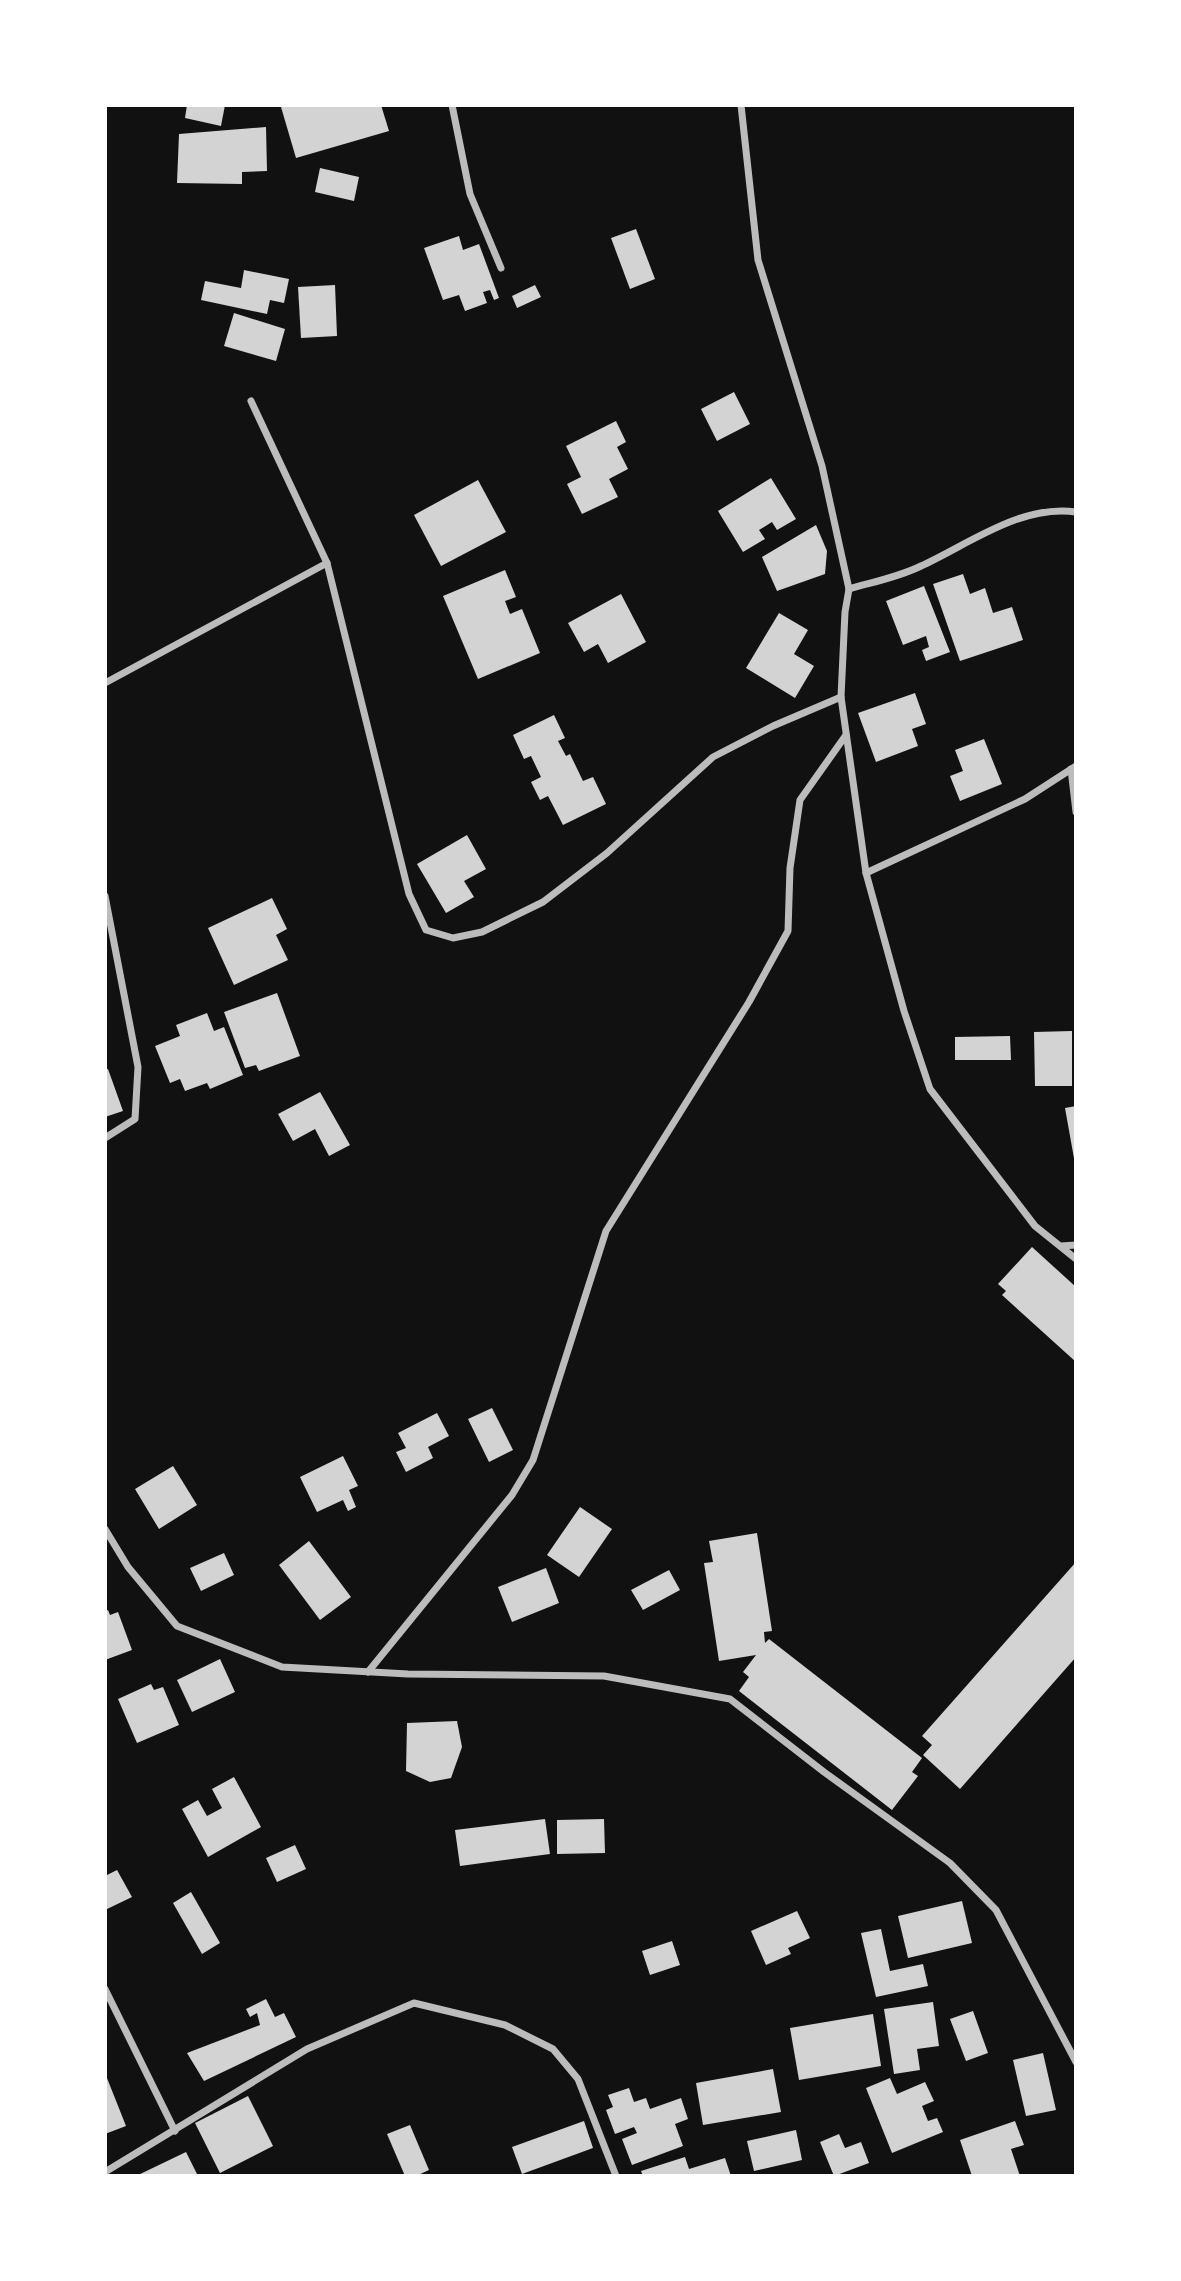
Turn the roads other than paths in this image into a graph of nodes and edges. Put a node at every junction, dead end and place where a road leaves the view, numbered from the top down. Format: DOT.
graph roads {
  1 [pos="452,105"];
  2 [pos="741,105"];
  3 [pos="501,268"];
  4 [pos="251,401"];
  5 [pos="1076,512"];
  6 [pos="327,563"];
  7 [pos="849,589"];
  8 [pos="105,683"];
  9 [pos="841,697"];
  10 [pos="846,735"];
  11 [pos="1074,767"];
  12 [pos="1076,812"];
  13 [pos="866,873"];
  14 [pos="105,896"];
  15 [pos="105,1138"];
  16 [pos="1076,1245"];
  17 [pos="1060,1247"];
  18 [pos="1076,1259"];
  19 [pos="105,1529"];
  20 [pos="368,1672"];
  21 [pos="105,1989"];
  22 [pos="1076,2062"];
  23 [pos="175,2131"];
  24 [pos="105,2172"];
  25 [pos="616,2176"];
  1 -- 3 [label="street"];
  2 -- 7 [label="street"];
  4 -- 6 [label="street"];
  5 -- 7 [label="street"];
  6 -- 8 [label="street"];
  6 -- 9 [label="street"];
  7 -- 9 [label="street"];
  9 -- 10 [label="street"];
  10 -- 13 [label="street"];
  10 -- 20 [label="street"];
  11 -- 12 [label="street"];
  11 -- 13 [label="street"];
  13 -- 17 [label="street"];
  14 -- 15 [label="street"];
  16 -- 17 [label="street"];
  17 -- 18 [label="street"];
  19 -- 20 [label="street"];
  20 -- 22 [label="street"];
  21 -- 23 [label="street"];
  23 -- 24 [label="street"];
  23 -- 25 [label="street"];
}
